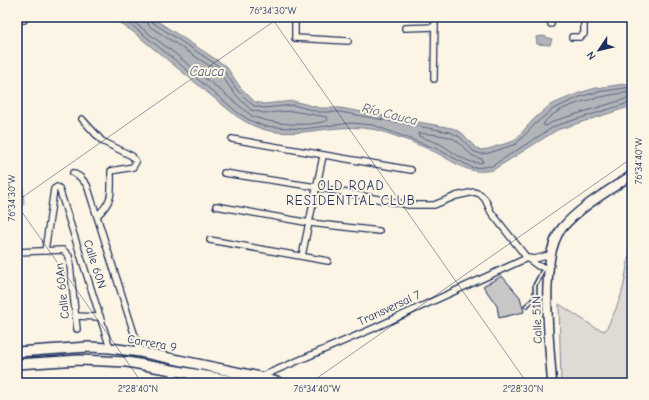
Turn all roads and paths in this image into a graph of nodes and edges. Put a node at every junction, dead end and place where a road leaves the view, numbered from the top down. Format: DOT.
graph roads {
  1 [pos="295,17"];
  2 [pos="435,17"];
  3 [pos="551,17"];
  4 [pos="584,17"];
  5 [pos="17,19"];
  6 [pos="24,20"];
  7 [pos="551,24"];
  8 [pos="435,27"];
  9 [pos="405,28"];
  10 [pos="572,37"];
  11 [pos="348,41"];
  12 [pos="434,79"];
  13 [pos="82,119"];
  14 [pos="232,139"];
  15 [pos="324,156"];
  16 [pos="411,170"];
  17 [pos="73,173"];
  18 [pos="224,173"];
  19 [pos="632,175"];
  20 [pos="57,187"];
  21 [pos="316,187"];
  22 [pos="216,206"];
  23 [pos="97,216"];
  24 [pos="310,223"];
  25 [pos="379,230"];
  26 [pos="210,240"];
  27 [pos="45,251"];
  28 [pos="17,252"];
  29 [pos="549,255"];
  30 [pos="302,256"];
  31 [pos="527,258"];
  32 [pos="328,261"];
  33 [pos="546,268"];
  34 [pos="526,306"];
  35 [pos="75,316"];
  36 [pos="100,317"];
  37 [pos="76,329"];
  38 [pos="110,348"];
  39 [pos="17,352"];
  40 [pos="140,352"];
  41 [pos="17,364"];
  42 [pos="175,370"];
  43 [pos="192,374"];
  44 [pos="260,377"];
  45 [pos="171,383"];
  46 [pos="188,383"];
  47 [pos="245,383"];
  48 [pos="280,383"];
  49 [pos="552,383"];
  1 -- 11 [label="street"];
  2 -- 8 [label="street"];
  3 -- 7 [label="street"];
  4 -- 10 [label="street"];
  5 -- 6 [label="street"];
  8 -- 9 [label="street"];
  8 -- 12 [label="street"];
  13 -- 23 [label="street"];
  14 -- 15 [label="street"];
  15 -- 16 [label="street"];
  15 -- 21 [label="street"];
  17 -- 23 [label="street"];
  18 -- 21 [label="street"];
  19 -- 29 [label="main road, Calle 51N"];
  20 -- 27 [label="street, Calle 60An"];
  20 -- 36 [label="street, Calle 60N"];
  21 -- 24 [label="street"];
  21 -- 31 [label="street"];
  22 -- 24 [label="street"];
  23 -- 40 [label="street"];
  24 -- 25 [label="street"];
  24 -- 30 [label="street"];
  26 -- 30 [label="street"];
  27 -- 28 [label="street"];
  27 -- 35 [label="street, Calle 60An"];
  29 -- 31 [label="street, Transversal 7"];
  29 -- 33 [label="main road, Calle 51N"];
  30 -- 32 [label="street"];
  31 -- 33 [label="street"];
  31 -- 44 [label="street, Transversal 7"];
  33 -- 34 [label="lane"];
  33 -- 49 [label="main road, Calle 51N"];
  35 -- 36 [label="street"];
  35 -- 37 [label="street, Calle 60An"];
  36 -- 38 [label="street, Calle 60N"];
  38 -- 39 [label="main road, Carrera 9"];
  38 -- 40 [label="main road, Carrera 9"];
  40 -- 44 [label="main road, Carrera 9"];
  41 -- 42 [label="main road, Carrera 9"];
  42 -- 43 [label="main road, Carrera 9"];
  42 -- 45 [label="street"];
  43 -- 46 [label="street"];
  43 -- 47 [label="main road, Carrera 9"];
  44 -- 48 [label="main road, Carrera 9"];
}
